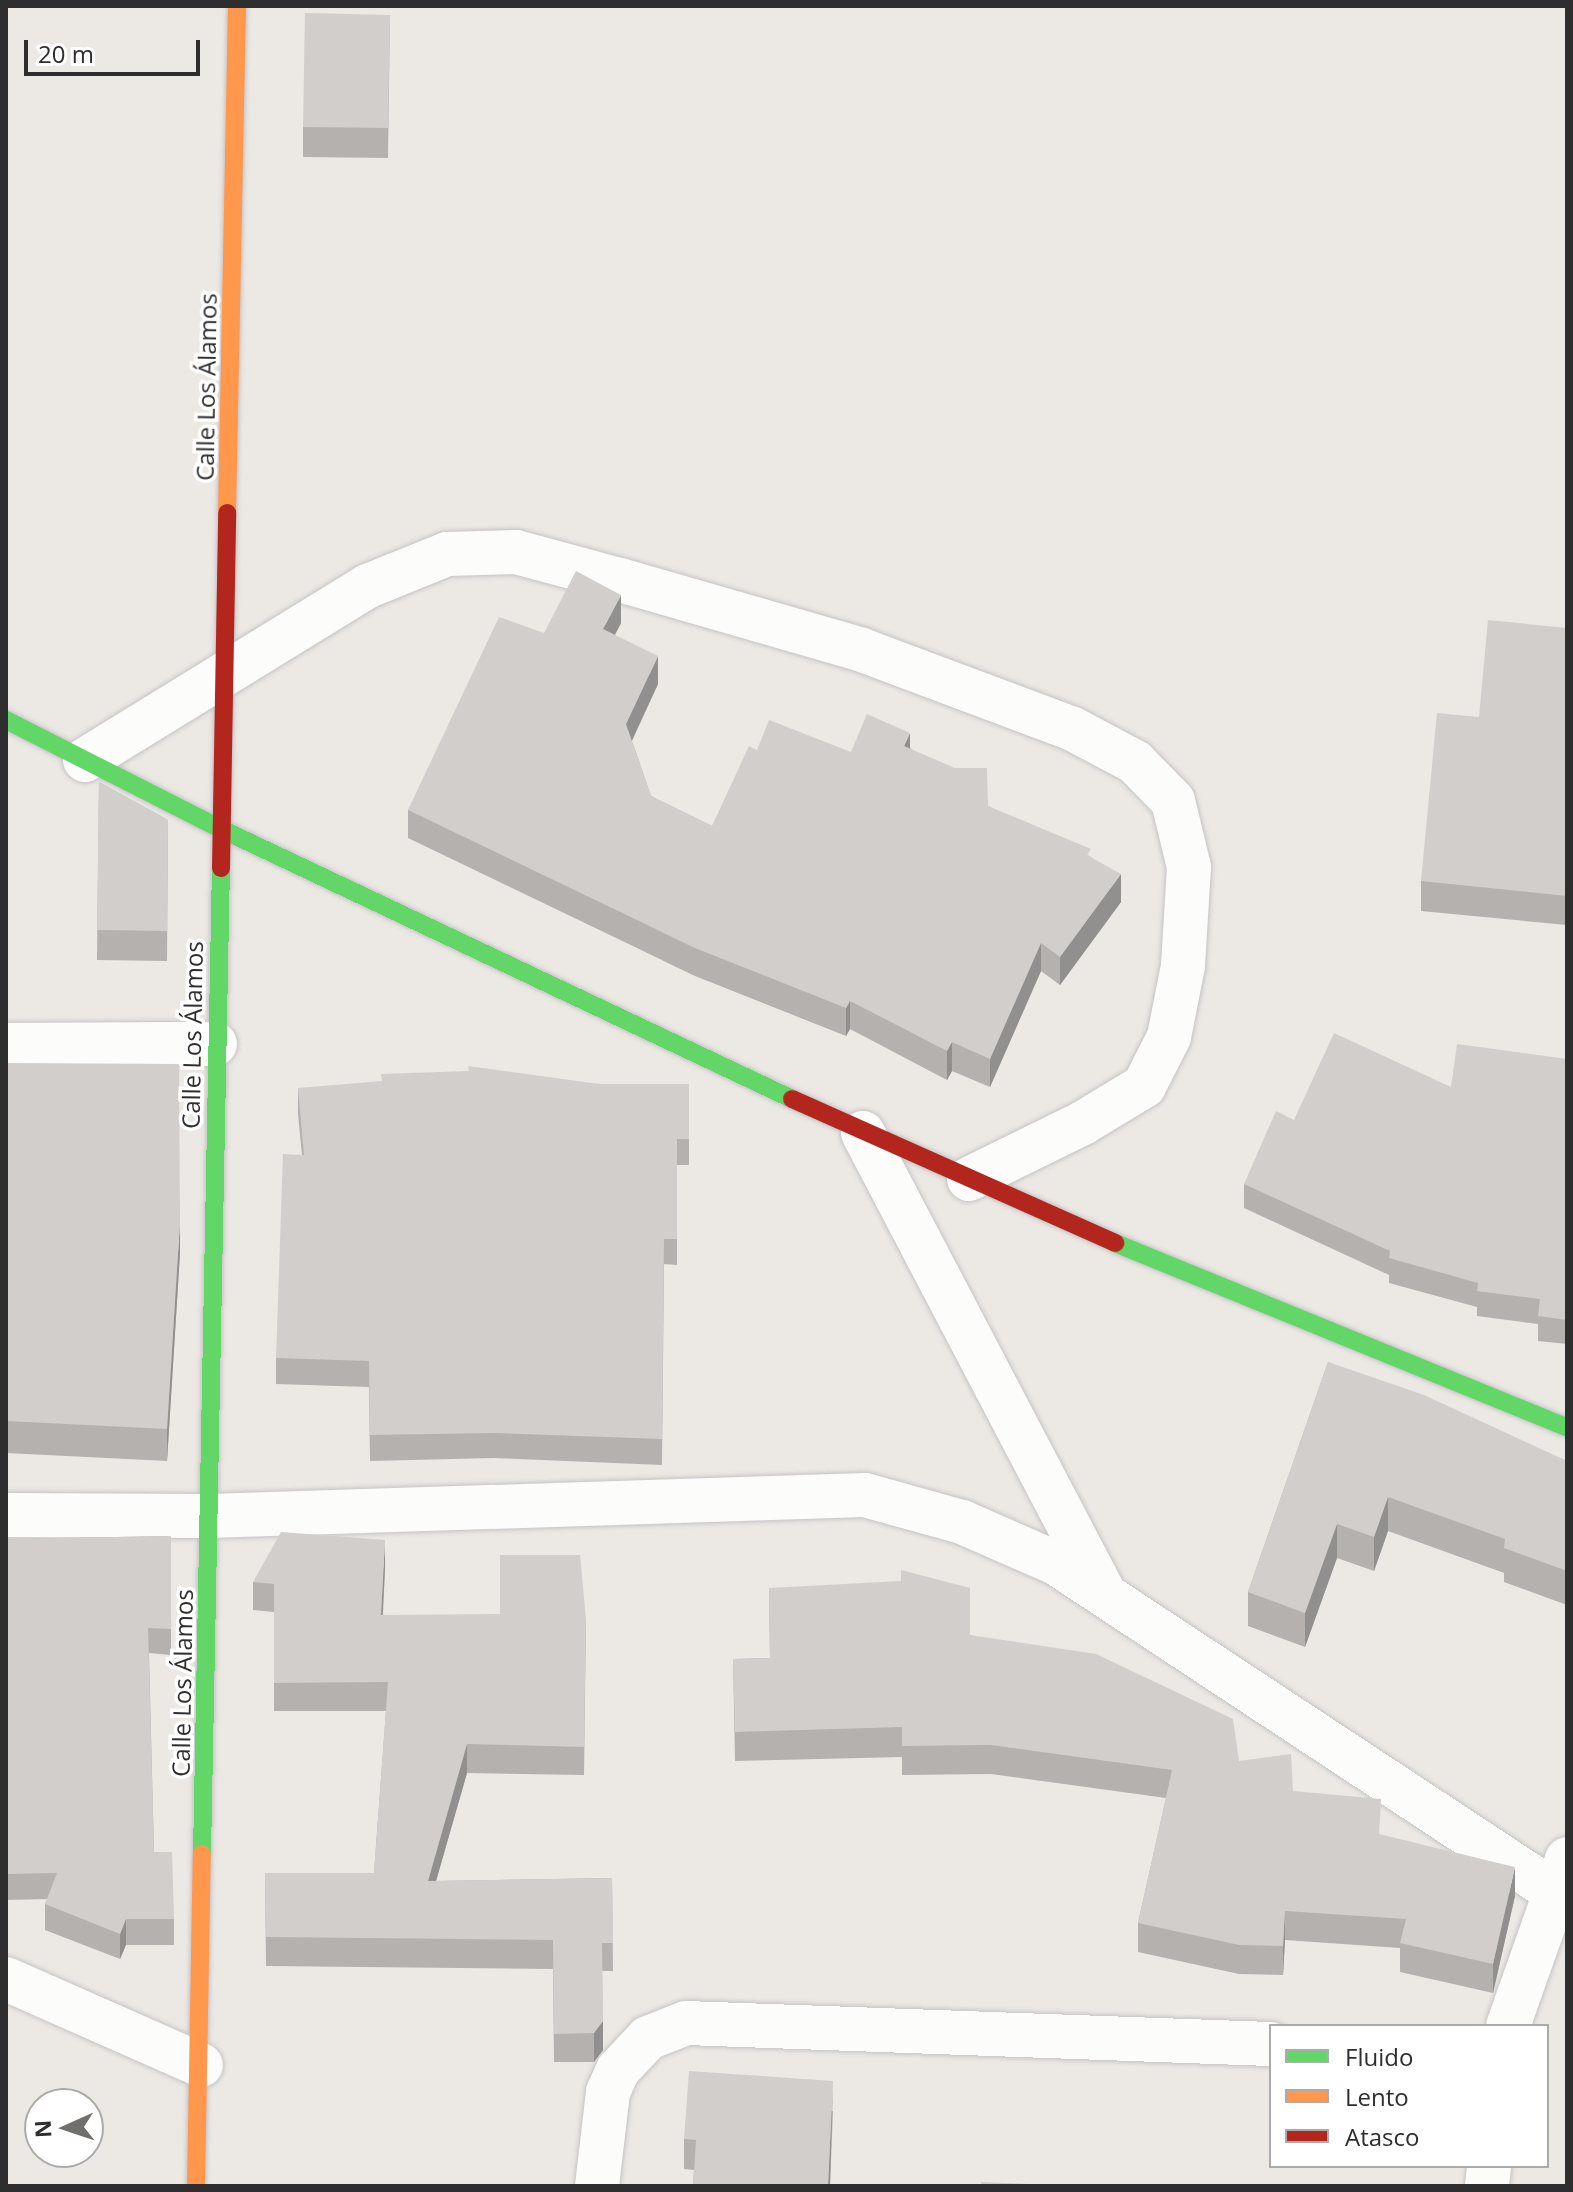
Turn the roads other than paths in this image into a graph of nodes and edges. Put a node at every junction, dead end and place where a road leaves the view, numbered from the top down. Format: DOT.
graph roads {
  1 [pos="237,6"];
  2 [pos="225,677"];
  3 [pos="6,720"];
  4 [pos="85,760"];
  5 [pos="219,828"];
  6 [pos="215,1044"];
  7 [pos="6,1045"];
  8 [pos="863,1133"];
  9 [pos="969,1179"];
  10 [pos="1567,1427"];
  11 [pos="6,1515"];
  12 [pos="208,1516"];
  13 [pos="1105,1595"];
  14 [pos="1565,1893"];
  15 [pos="6,1979"];
  16 [pos="1509,2024"];
  17 [pos="1269,2044"];
  18 [pos="201,2065"];
  19 [pos="196,2186"];
  20 [pos="597,2186"];
  1 -- 2 [label="street, Calle Los Álamos"];
  2 -- 4 [label="street"];
  2 -- 5 [label="street, Calle Los Álamos"];
  2 -- 9 [label="street"];
  3 -- 4 [label="street"];
  4 -- 5 [label="street"];
  5 -- 6 [label="street, Calle Los Álamos"];
  5 -- 8 [label="street"];
  6 -- 7 [label="street"];
  6 -- 12 [label="street, Calle Los Álamos"];
  8 -- 9 [label="street"];
  8 -- 13 [label="street"];
  9 -- 10 [label="street"];
  11 -- 12 [label="street"];
  12 -- 13 [label="street"];
  12 -- 18 [label="street, Calle Los Álamos"];
  13 -- 14 [label="street"];
  14 -- 16 [label="street"];
  15 -- 18 [label="street"];
  17 -- 20 [label="street"];
  18 -- 19 [label="street, Calle Los Álamos"];
}
